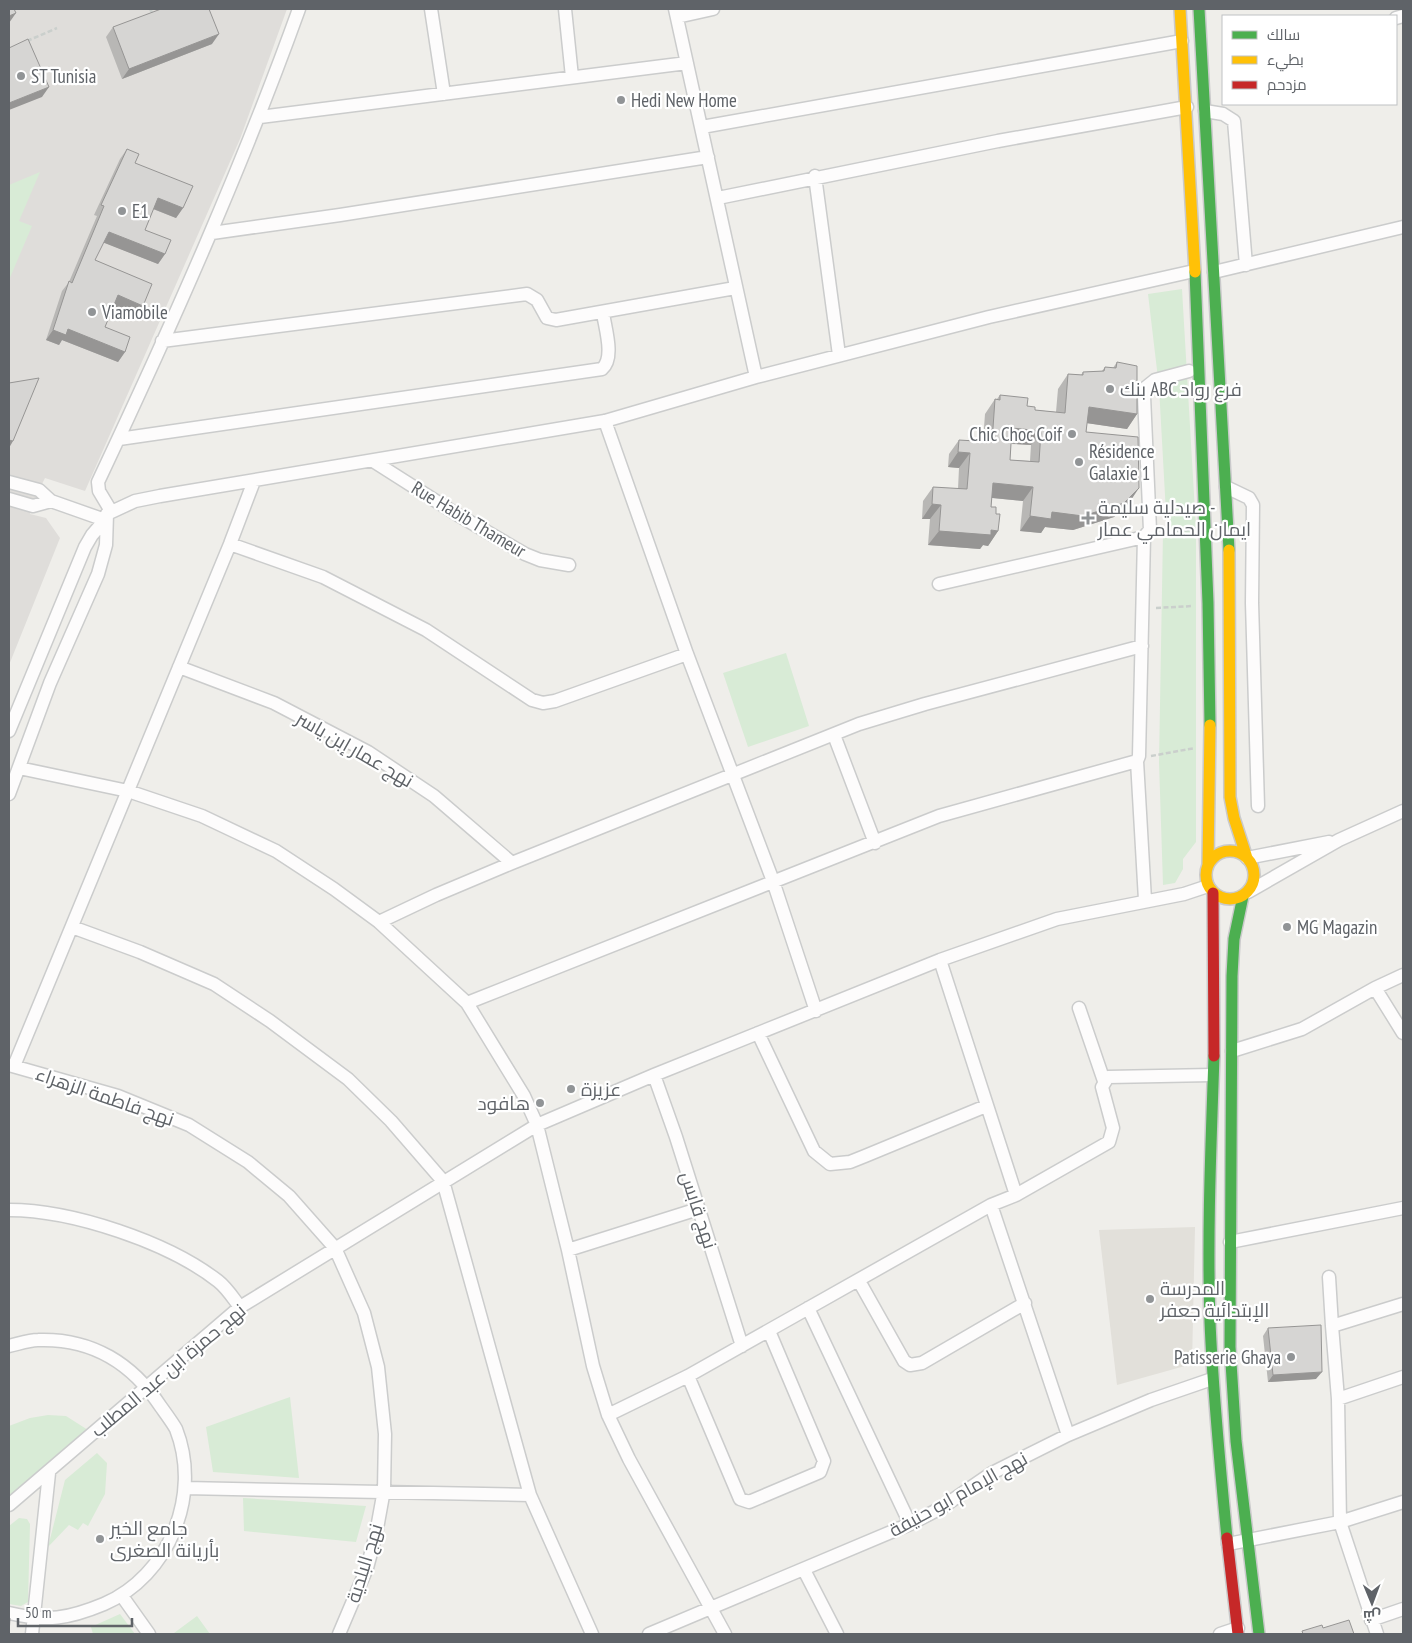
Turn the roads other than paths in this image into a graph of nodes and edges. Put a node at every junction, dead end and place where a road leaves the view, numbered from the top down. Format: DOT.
graph roads {
  1 [pos="299,9"];
  2 [pos="431,9"];
  3 [pos="565,9"];
  4 [pos="713,9"];
  5 [pos="1180,9"];
  6 [pos="1199,9"];
  7 [pos="676,13"];
  8 [pos="1182,41"];
  9 [pos="687,63"];
  10 [pos="572,77"];
  11 [pos="444,94"];
  12 [pos="1187,107"];
  13 [pos="1205,111"];
  14 [pos="260,117"];
  15 [pos="702,127"];
  16 [pos="708,157"];
  17 [pos="815,176"];
  18 [pos="718,198"];
  19 [pos="1211,216"];
  20 [pos="1192,217"];
  21 [pos="1403,227"];
  22 [pos="212,232"];
  23 [pos="1246,265"];
  24 [pos="1194,271"];
  25 [pos="1214,272"];
  26 [pos="735,288"];
  27 [pos="603,313"];
  28 [pos="162,341"];
  29 [pos="839,355"];
  30 [pos="1189,371"];
  31 [pos="756,377"];
  32 [pos="605,421"];
  33 [pos="119,438"];
  34 [pos="373,460"];
  35 [pos="254,481"];
  36 [pos="9,482"];
  37 [pos="1226,487"];
  38 [pos="9,499"];
  39 [pos="50,501"];
  40 [pos="108,516"];
  41 [pos="1147,533"];
  42 [pos="230,544"];
  43 [pos="569,565"];
  44 [pos="939,584"];
  45 [pos="1142,646"];
  46 [pos="687,654"];
  47 [pos="179,667"];
  48 [pos="9,731"];
  49 [pos="834,735"];
  50 [pos="1138,758"];
  51 [pos="19,768"];
  52 [pos="732,775"];
  53 [pos="128,791"];
  54 [pos="9,794"];
  55 [pos="1258,806"];
  56 [pos="1403,810"];
  57 [pos="1339,840"];
  58 [pos="875,843"];
  59 [pos="1247,858"];
  60 [pos="512,863"];
  61 [pos="1208,864"];
  62 [pos="773,882"];
  63 [pos="1210,889"];
  64 [pos="1245,894"];
  65 [pos="1145,900"];
  66 [pos="379,922"];
  67 [pos="72,927"];
  68 [pos="940,960"];
  69 [pos="1403,975"];
  70 [pos="1375,988"];
  71 [pos="467,1003"];
  72 [pos="1079,1008"];
  73 [pos="816,1011"];
  74 [pos="758,1033"];
  75 [pos="1403,1033"];
  76 [pos="1232,1051"];
  77 [pos="11,1066"];
  78 [pos="654,1075"];
  79 [pos="1212,1075"];
  80 [pos="1104,1081"];
  81 [pos="986,1106"];
  82 [pos="537,1125"];
  83 [pos="444,1181"];
  84 [pos="1016,1196"];
  85 [pos="991,1205"];
  86 [pos="1403,1208"];
  87 [pos="698,1209"];
  88 [pos="9,1210"];
  89 [pos="1230,1242"];
  90 [pos="335,1248"];
  91 [pos="568,1250"];
  92 [pos="1329,1277"];
  93 [pos="859,1281"];
  94 [pos="1025,1303"];
  95 [pos="1403,1304"];
  96 [pos="240,1307"];
  97 [pos="808,1308"];
  98 [pos="1332,1326"];
  99 [pos="769,1331"];
  100 [pos="9,1346"];
  101 [pos="742,1346"];
  102 [pos="688,1376"];
  103 [pos="1403,1376"];
  104 [pos="1212,1379"];
  105 [pos="147,1385"];
  106 [pos="1338,1398"];
  107 [pos="608,1415"];
  108 [pos="1068,1435"];
  109 [pos="49,1473"];
  110 [pos="185,1488"];
  111 [pos="384,1490"];
  112 [pos="530,1495"];
  113 [pos="1403,1502"];
  114 [pos="9,1505"];
  115 [pos="1340,1522"];
  116 [pos="910,1524"];
  117 [pos="1248,1540"];
  118 [pos="1228,1544"];
  119 [pos="804,1570"];
  120 [pos="122,1596"];
  121 [pos="1403,1609"];
  122 [pos="710,1610"];
  123 [pos="9,1613"];
  124 [pos="33,1619"];
  125 [pos="1371,1620"];
  126 [pos="1238,1631"];
  127 [pos="32,1634"];
  128 [pos="150,1634"];
  129 [pos="339,1634"];
  130 [pos="592,1634"];
  131 [pos="649,1634"];
  132 [pos="724,1634"];
  133 [pos="836,1634"];
  134 [pos="1220,1634"];
  135 [pos="1259,1634"];
  136 [pos="1377,1634"];
  1 -- 14 [label="street"];
  2 -- 11 [label="street"];
  3 -- 10 [label="street"];
  4 -- 7 [label="street"];
  5 -- 8 [label="street"];
  6 -- 13 [label="street"];
  7 -- 9 [label="street"];
  8 -- 12 [label="street"];
  8 -- 15 [label="street"];
  9 -- 10 [label="street"];
  9 -- 15 [label="street"];
  10 -- 11 [label="street"];
  11 -- 14 [label="street"];
  12 -- 17 [label="street"];
  12 -- 20 [label="street"];
  13 -- 19 [label="street"];
  13 -- 23 [label="street"];
  14 -- 22 [label="street"];
  15 -- 16 [label="street"];
  16 -- 18 [label="street"];
  16 -- 22 [label="street"];
  17 -- 18 [label="street"];
  17 -- 29 [label="street"];
  18 -- 26 [label="street"];
  19 -- 20 [label="street"];
  19 -- 25 [label="street"];
  20 -- 24 [label="street"];
  21 -- 23 [label="street"];
  22 -- 28 [label="street"];
  23 -- 25 [label="street"];
  24 -- 29 [label="street"];
  24 -- 61 [label="street"];
  25 -- 37 [label="street"];
  26 -- 27 [label="street"];
  26 -- 31 [label="street"];
  27 -- 28 [label="street"];
  27 -- 33 [label="street"];
  28 -- 33 [label="street"];
  29 -- 31 [label="street"];
  30 -- 41 [label="street"];
  31 -- 32 [label="street"];
  32 -- 34 [label="street"];
  32 -- 46 [label="street"];
  33 -- 40 [label="street"];
  34 -- 35 [label="street"];
  34 -- 43 [label="street, Rue Habib Thameur"];
  35 -- 40 [label="street"];
  35 -- 42 [label="street"];
  36 -- 39 [label="street"];
  37 -- 55 [label="street"];
  37 -- 59 [label="street"];
  38 -- 39 [label="street"];
  39 -- 40 [label="street"];
  40 -- 48 [label="street"];
  40 -- 51 [label="street"];
  41 -- 44 [label="street"];
  41 -- 45 [label="street"];
  42 -- 46 [label="street"];
  42 -- 47 [label="street"];
  45 -- 49 [label="street"];
  45 -- 50 [label="street"];
  46 -- 52 [label="street"];
  47 -- 53 [label="street"];
  47 -- 60 [label="street, نهج عمار إبن ياسر"];
  49 -- 52 [label="street"];
  49 -- 58 [label="street"];
  50 -- 58 [label="street"];
  50 -- 65 [label="street"];
  51 -- 53 [label="street"];
  51 -- 54 [label="street"];
  52 -- 60 [label="street"];
  52 -- 62 [label="street"];
  53 -- 66 [label="street"];
  53 -- 67 [label="street"];
  56 -- 57 [label="street"];
  57 -- 59 [label="street"];
  57 -- 64 [label="street"];
  58 -- 62 [label="street"];
  59 -- 61 [label="street"];
  59 -- 64 [label="street"];
  60 -- 66 [label="street"];
  61 -- 63 [label="street"];
  62 -- 71 [label="street"];
  62 -- 73 [label="street"];
  63 -- 64 [label="street"];
  63 -- 65 [label="street, نهج حمزة ابن عبد المطلب"];
  63 -- 79 [label="street"];
  64 -- 76 [label="street"];
  65 -- 68 [label="street, نهج حمزة ابن عبد المطلب"];
  66 -- 71 [label="street"];
  67 -- 77 [label="street"];
  67 -- 83 [label="street"];
  68 -- 73 [label="street, نهج حمزة ابن عبد المطلب"];
  68 -- 81 [label="street"];
  69 -- 70 [label="street"];
  70 -- 75 [label="street"];
  70 -- 76 [label="street"];
  71 -- 82 [label="street"];
  72 -- 80 [label="street"];
  73 -- 74 [label="street, نهج حمزة ابن عبد المطلب"];
  74 -- 78 [label="street, نهج حمزة ابن عبد المطلب"];
  74 -- 81 [label="street"];
  76 -- 89 [label="street"];
  77 -- 90 [label="street, نهج فاطمة الزهراء"];
  78 -- 82 [label="street, نهج حمزة ابن عبد المطلب"];
  78 -- 87 [label="street, نهج قابس"];
  79 -- 80 [label="street"];
  79 -- 104 [label="street"];
  80 -- 84 [label="street"];
  81 -- 84 [label="street"];
  82 -- 83 [label="street, نهج حمزة ابن عبد المطلب"];
  82 -- 91 [label="street"];
  83 -- 90 [label="street, نهج حمزة ابن عبد المطلب"];
  83 -- 112 [label="street"];
  84 -- 85 [label="street"];
  85 -- 93 [label="street"];
  85 -- 94 [label="street"];
  86 -- 89 [label="street"];
  87 -- 91 [label="street"];
  87 -- 101 [label="street, نهج قابس"];
  88 -- 96 [label="street"];
  89 -- 117 [label="street"];
  90 -- 96 [label="street, نهج حمزة ابن عبد المطلب"];
  90 -- 111 [label="street, نهج فاطمة الزهراء"];
  91 -- 107 [label="street"];
  92 -- 98 [label="street"];
  93 -- 94 [label="street"];
  93 -- 97 [label="street"];
  94 -- 108 [label="street"];
  95 -- 98 [label="street"];
  96 -- 105 [label="street, نهج حمزة ابن عبد المطلب"];
  97 -- 99 [label="street"];
  97 -- 116 [label="street"];
  98 -- 106 [label="street"];
  99 -- 101 [label="street"];
  99 -- 102 [label="street"];
  100 -- 105 [label="street"];
  101 -- 102 [label="street"];
  102 -- 107 [label="street"];
  103 -- 106 [label="street"];
  104 -- 108 [label="street, نهج الإمام ابو حنيفة"];
  104 -- 118 [label="street"];
  105 -- 109 [label="street, نهج حمزة ابن عبد المطلب"];
  105 -- 110 [label="street"];
  106 -- 115 [label="street"];
  107 -- 122 [label="street"];
  108 -- 116 [label="street, نهج الإمام ابو حنيفة"];
  109 -- 114 [label="street, نهج حمزة ابن عبد المطلب"];
  109 -- 124 [label="street"];
  110 -- 111 [label="street"];
  110 -- 120 [label="street"];
  111 -- 112 [label="street"];
  111 -- 129 [label="street, نهج البلدية"];
  112 -- 130 [label="street"];
  113 -- 115 [label="street"];
  115 -- 117 [label="street"];
  115 -- 125 [label="street"];
  116 -- 119 [label="street, نهج الإمام ابو حنيفة"];
  117 -- 118 [label="street"];
  117 -- 135 [label="street"];
  118 -- 126 [label="street"];
  119 -- 122 [label="street, نهج الإمام ابو حنيفة"];
  119 -- 133 [label="street"];
  120 -- 124 [label="street"];
  120 -- 128 [label="street"];
  121 -- 125 [label="street"];
  122 -- 131 [label="street, نهج الإمام ابو حنيفة"];
  122 -- 132 [label="street"];
  123 -- 124 [label="street"];
  124 -- 127 [label="street"];
  125 -- 136 [label="street"];
  126 -- 134 [label="street"];
}
